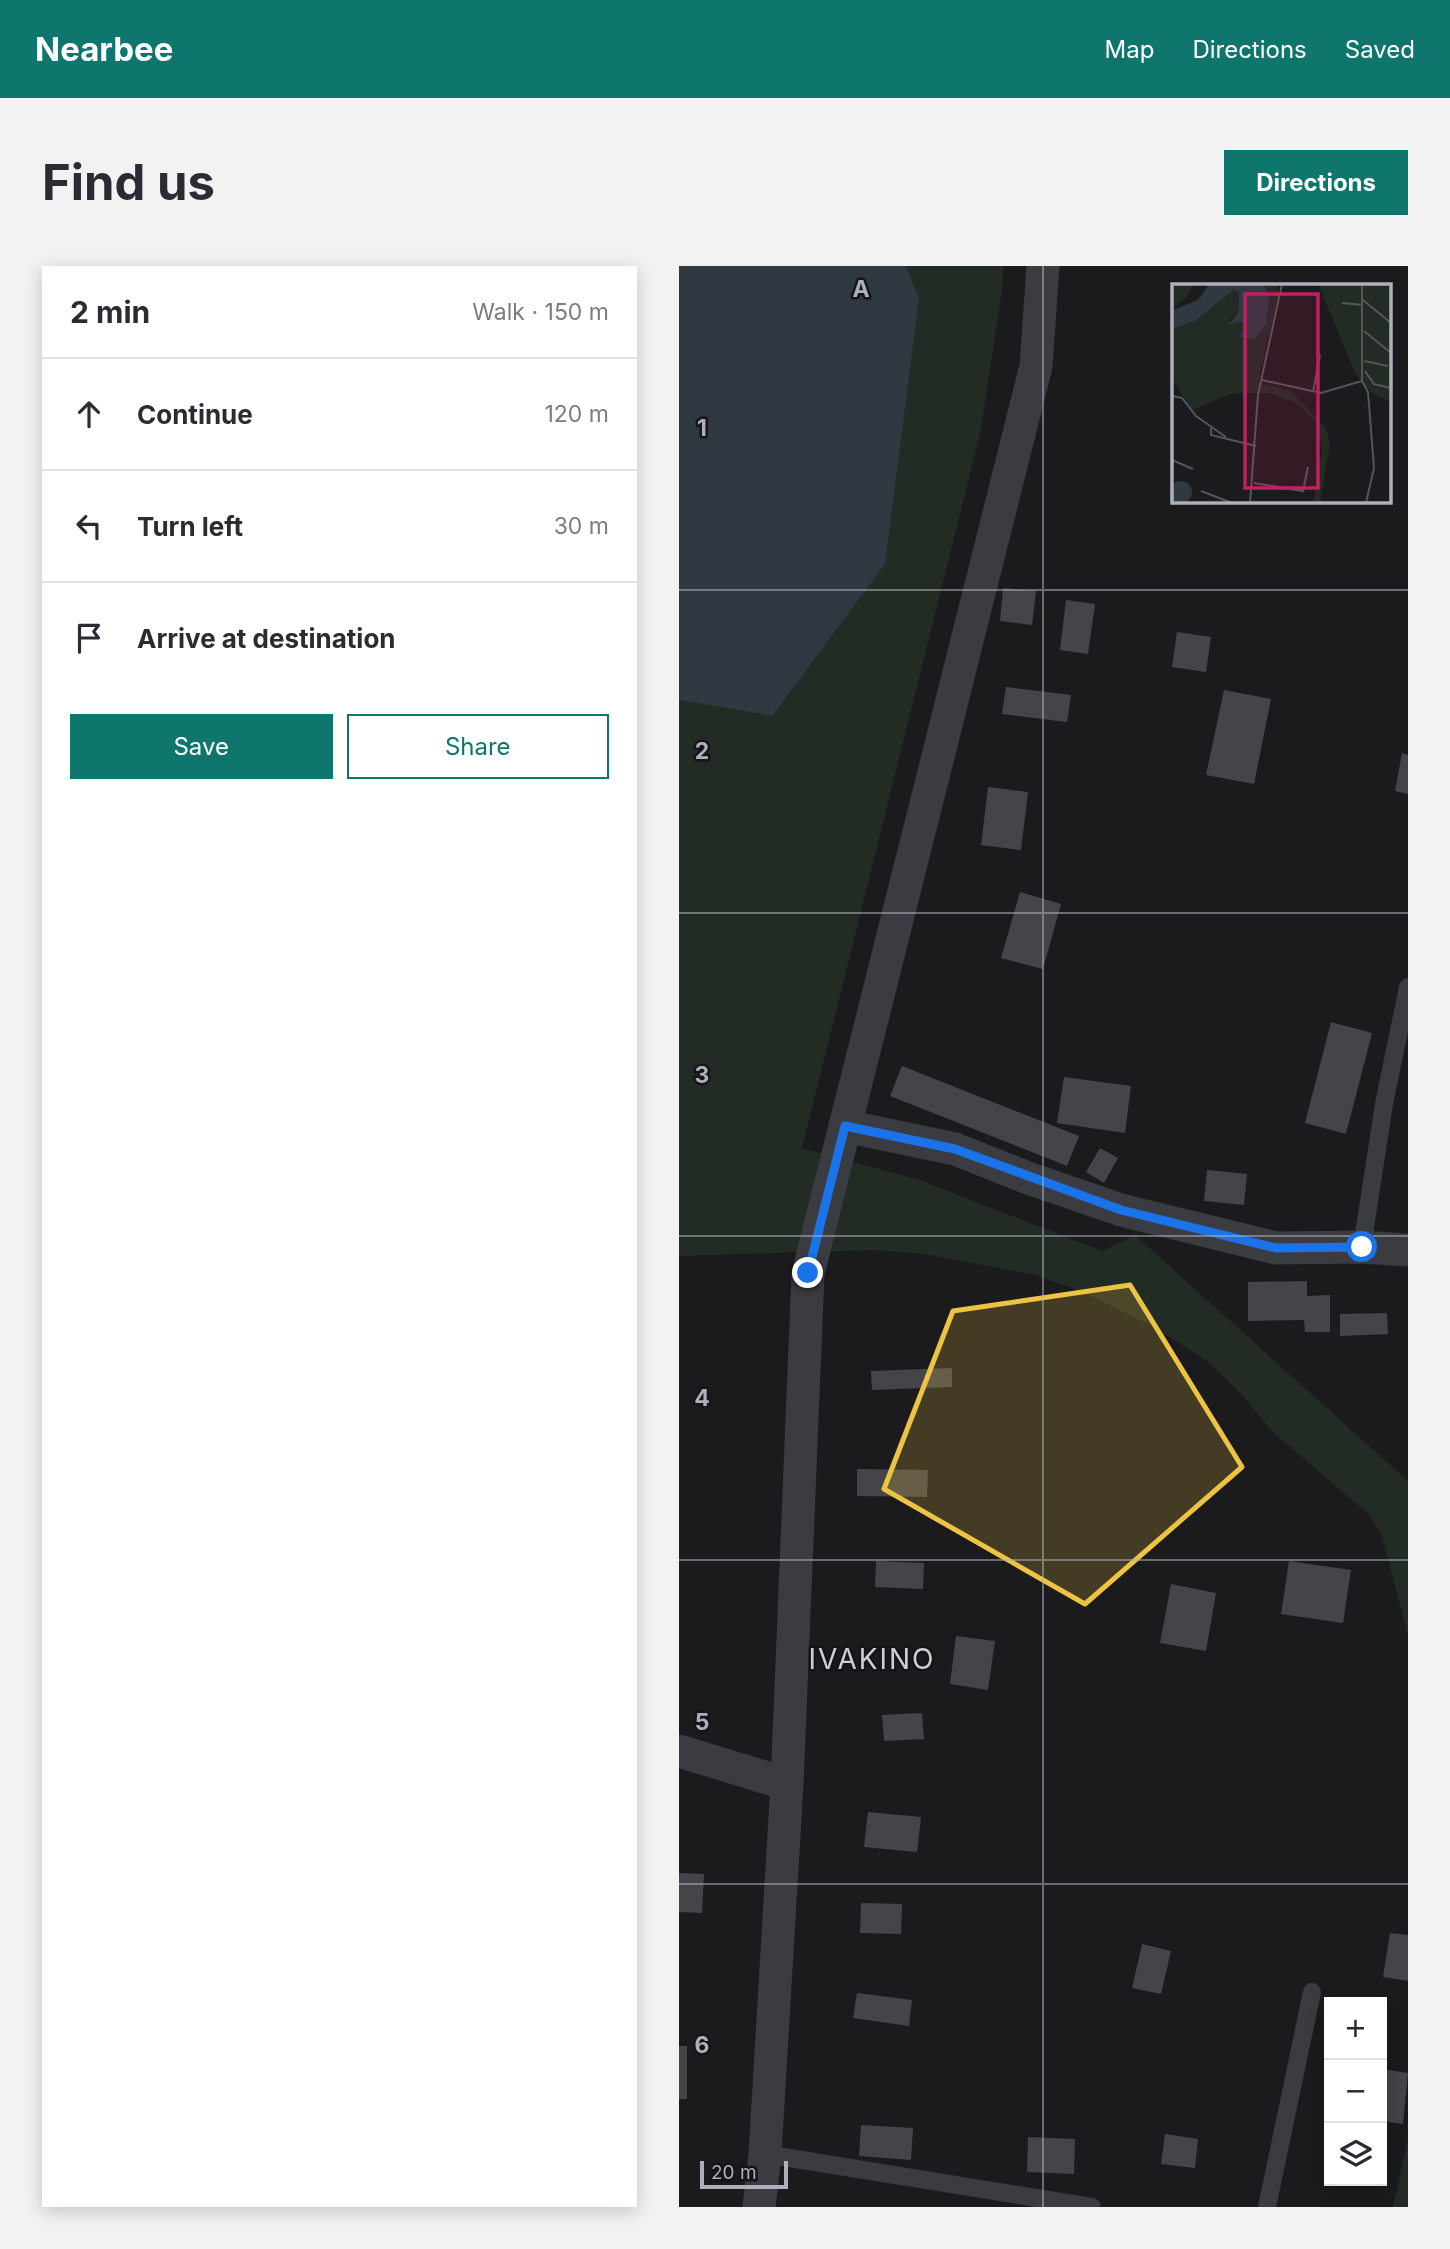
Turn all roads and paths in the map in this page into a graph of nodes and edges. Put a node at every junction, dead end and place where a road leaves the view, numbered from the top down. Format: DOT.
graph roads {
  1 [pos="1043,266"];
  2 [pos="1408,987"];
  3 [pos="845,1126"];
  4 [pos="1362,1247"];
  5 [pos="1408,1250"];
  6 [pos="679,1751"];
  7 [pos="787,1784"];
  8 [pos="1313,1993"];
  9 [pos="765,2154"];
  10 [pos="759,2207"];
  11 [pos="1092,2207"];
  12 [pos="1267,2207"];
  1 -- 3 [label="street"];
  2 -- 4 [label="lane"];
  3 -- 4 [label="street"];
  3 -- 7 [label="street"];
  4 -- 5 [label="street"];
  6 -- 7 [label="street"];
  7 -- 9 [label="street"];
  8 -- 12 [label="lane"];
  9 -- 10 [label="street"];
  9 -- 11 [label="lane"];
}
